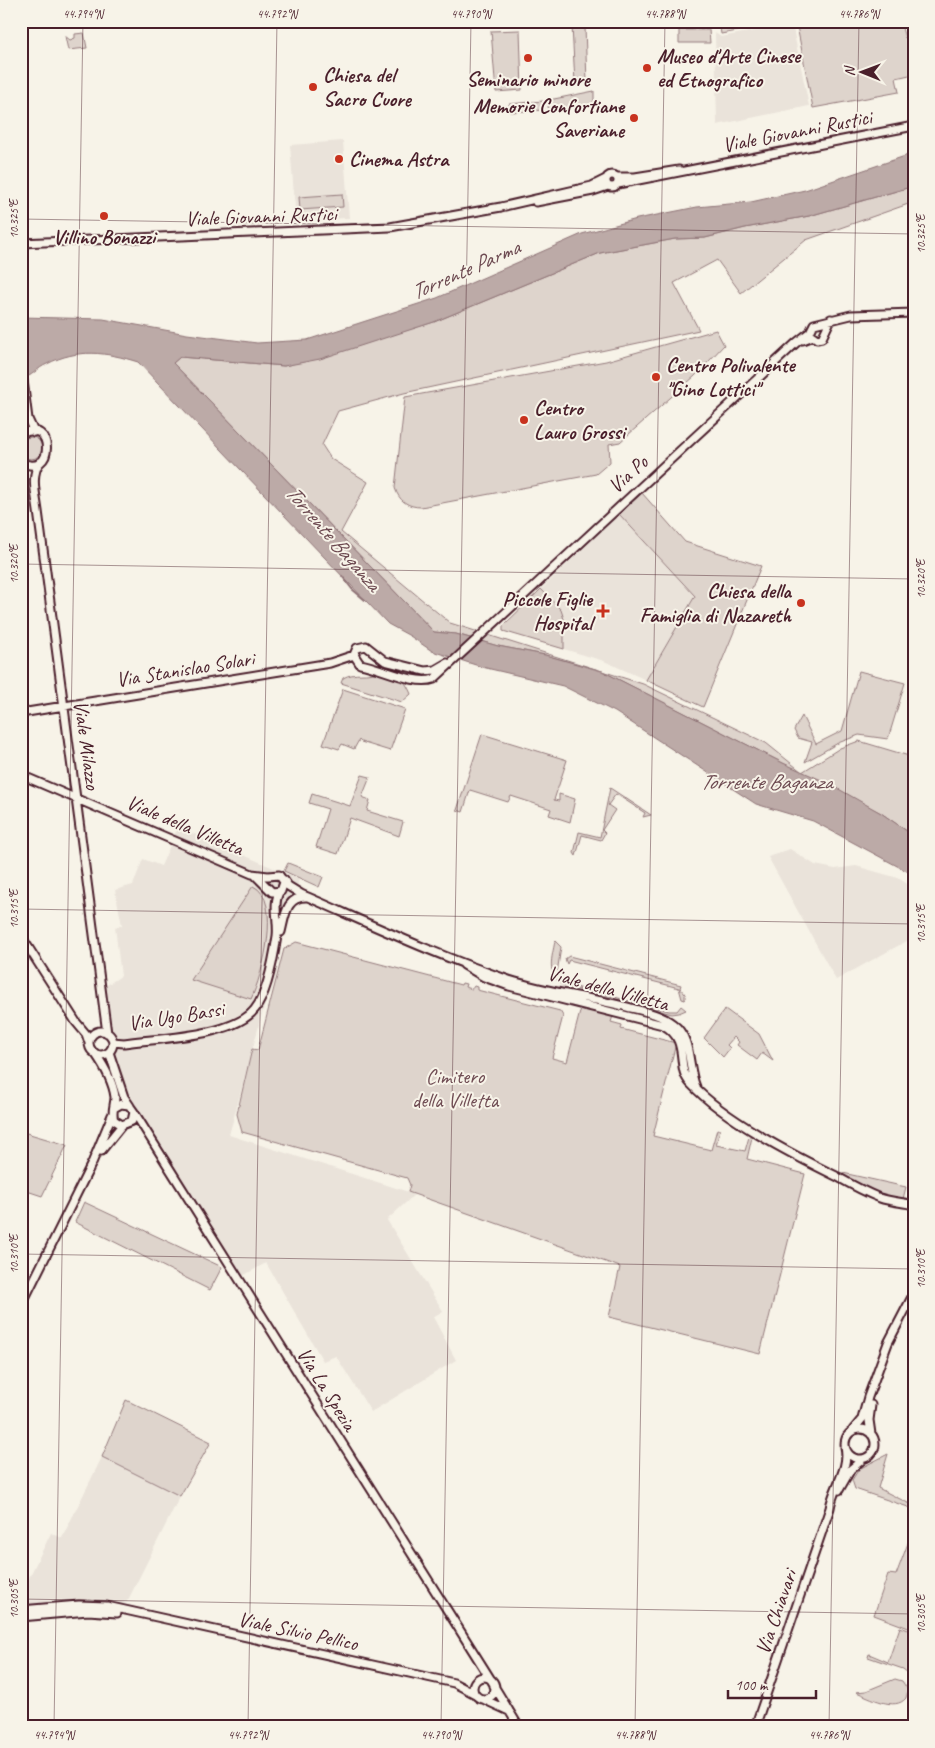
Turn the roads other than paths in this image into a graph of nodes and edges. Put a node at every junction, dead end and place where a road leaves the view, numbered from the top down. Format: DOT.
graph roads {
  1 [pos="911,21"];
  2 [pos="914,28"];
  3 [pos="914,126"];
  4 [pos="618,180"];
  5 [pos="607,183"];
  6 [pos="21,243"];
  7 [pos="830,310"];
  8 [pos="914,313"];
  9 [pos="834,318"];
  10 [pos="823,326"];
  11 [pos="812,334"];
  12 [pos="21,365"];
  13 [pos="21,404"];
  14 [pos="26,420"];
  15 [pos="34,432"];
  16 [pos="21,433"];
  17 [pos="21,462"];
  18 [pos="40,462"];
  19 [pos="372,650"];
  20 [pos="354,655"];
  21 [pos="364,665"];
  22 [pos="445,665"];
  23 [pos="63,707"];
  24 [pos="21,714"];
  25 [pos="21,775"];
  26 [pos="77,798"];
  27 [pos="252,874"];
  28 [pos="271,876"];
  29 [pos="284,880"];
  30 [pos="268,888"];
  31 [pos="281,891"];
  32 [pos="301,894"];
  33 [pos="309,898"];
  34 [pos="276,910"];
  35 [pos="21,936"];
  36 [pos="276,941"];
  37 [pos="107,1034"];
  38 [pos="113,1042"];
  39 [pos="89,1043"];
  40 [pos="109,1052"];
  41 [pos="95,1053"];
  42 [pos="132,1109"];
  43 [pos="113,1112"];
  44 [pos="123,1125"];
  45 [pos="147,1136"];
  46 [pos="92,1164"];
  47 [pos="913,1205"];
  48 [pos="914,1292"];
  49 [pos="21,1306"];
  50 [pos="873,1387"];
  51 [pos="853,1430"];
  52 [pos="871,1434"];
  53 [pos="844,1447"];
  54 [pos="865,1459"];
  55 [pos="830,1508"];
  56 [pos="21,1610"];
  57 [pos="135,1614"];
  58 [pos="21,1617"];
  59 [pos="478,1661"];
  60 [pos="477,1680"];
  61 [pos="454,1683"];
  62 [pos="493,1684"];
  63 [pos="475,1694"];
  64 [pos="483,1698"];
  65 [pos="510,1712"];
  66 [pos="519,1727"];
  67 [pos="755,1727"];
  1 -- 2 [label="main road"];
  3 -- 4 [label="main road, Viale Giovanni Rustici"];
  4 -- 5 [label="main road, Viale Giovanni Rustici"];
  4 -- 5 [label="main road, Viale Giovanni Rustici"];
  5 -- 6 [label="main road, Viale Giovanni Rustici"];
  7 -- 9 [label="main road"];
  8 -- 9 [label="main road"];
  9 -- 10 [label="main road, Via Po"];
  10 -- 11 [label="main road, Via Po"];
  10 -- 11 [label="main road, Via Po"];
  11 -- 22 [label="main road, Via Po"];
  12 -- 14 [label="main road"];
  13 -- 14 [label="main road"];
  14 -- 15 [label="main road"];
  14 -- 16 [label="main road"];
  15 -- 16 [label="main road"];
  15 -- 18 [label="main road, Viale Milazzo"];
  17 -- 18 [label="main road"];
  18 -- 23 [label="main road, Viale Milazzo"];
  19 -- 20 [label="main road"];
  19 -- 21 [label="main road"];
  19 -- 22 [label="main road"];
  20 -- 21 [label="main road"];
  20 -- 23 [label="main road, Via Stanislao Solari"];
  21 -- 22 [label="main road"];
  23 -- 24 [label="main road, Via Stanislao Solari"];
  23 -- 26 [label="main road, Viale Milazzo"];
  25 -- 26 [label="main road, Viale della Villetta"];
  26 -- 27 [label="main road, Viale della Villetta"];
  26 -- 37 [label="main road, Viale Milazzo"];
  27 -- 28 [label="main road, Viale della Villetta"];
  27 -- 30 [label="main road, Viale della Villetta"];
  28 -- 29 [label="main road"];
  28 -- 30 [label="main road"];
  29 -- 31 [label="main road"];
  29 -- 32 [label="main road, Viale della Villetta"];
  30 -- 31 [label="main road"];
  30 -- 34 [label="main road, Via Ugo Bassi"];
  31 -- 32 [label="main road, Viale della Villetta"];
  31 -- 34 [label="main road, Via Ugo Bassi"];
  32 -- 33 [label="main road, Viale della Villetta"];
  33 -- 36 [label="main road"];
  33 -- 47 [label="main road, Viale della Villetta"];
  34 -- 36 [label="main road, Via Ugo Bassi"];
  35 -- 39 [label="main road"];
  36 -- 38 [label="main road, Via Ugo Bassi"];
  37 -- 38 [label="main road"];
  37 -- 39 [label="main road"];
  38 -- 40 [label="main road"];
  39 -- 41 [label="main road"];
  40 -- 41 [label="main road"];
  40 -- 42 [label="main road, Via La Spezia"];
  41 -- 43 [label="main road"];
  42 -- 43 [label="main road"];
  42 -- 44 [label="main road"];
  42 -- 45 [label="main road, Via La Spezia"];
  43 -- 44 [label="main road"];
  43 -- 46 [label="main road"];
  44 -- 45 [label="main road"];
  44 -- 46 [label="main road"];
  45 -- 59 [label="main road, Via La Spezia"];
  46 -- 49 [label="main road"];
  48 -- 50 [label="main road"];
  50 -- 51 [label="main road"];
  50 -- 52 [label="main road"];
  51 -- 52 [label="main road"];
  51 -- 53 [label="main road"];
  52 -- 54 [label="main road"];
  53 -- 54 [label="main road"];
  53 -- 55 [label="main road, Via Chiavari"];
  54 -- 55 [label="main road, Via Chiavari"];
  55 -- 67 [label="main road, Via Chiavari"];
  56 -- 57 [label="main road, Viale Silvio Pellico"];
  57 -- 58 [label="main road, Viale Silvio Pellico"];
  57 -- 61 [label="main road, Viale Silvio Pellico"];
  59 -- 60 [label="main road"];
  59 -- 62 [label="main road, Via La Spezia"];
  60 -- 61 [label="main road, Viale Silvio Pellico"];
  60 -- 62 [label="main road"];
  60 -- 63 [label="main road"];
  61 -- 63 [label="main road, Viale Silvio Pellico"];
  62 -- 64 [label="main road"];
  62 -- 65 [label="main road, Via La Spezia"];
  63 -- 64 [label="main road"];
  64 -- 65 [label="main road"];
  65 -- 66 [label="main road, Via La Spezia"];
}
